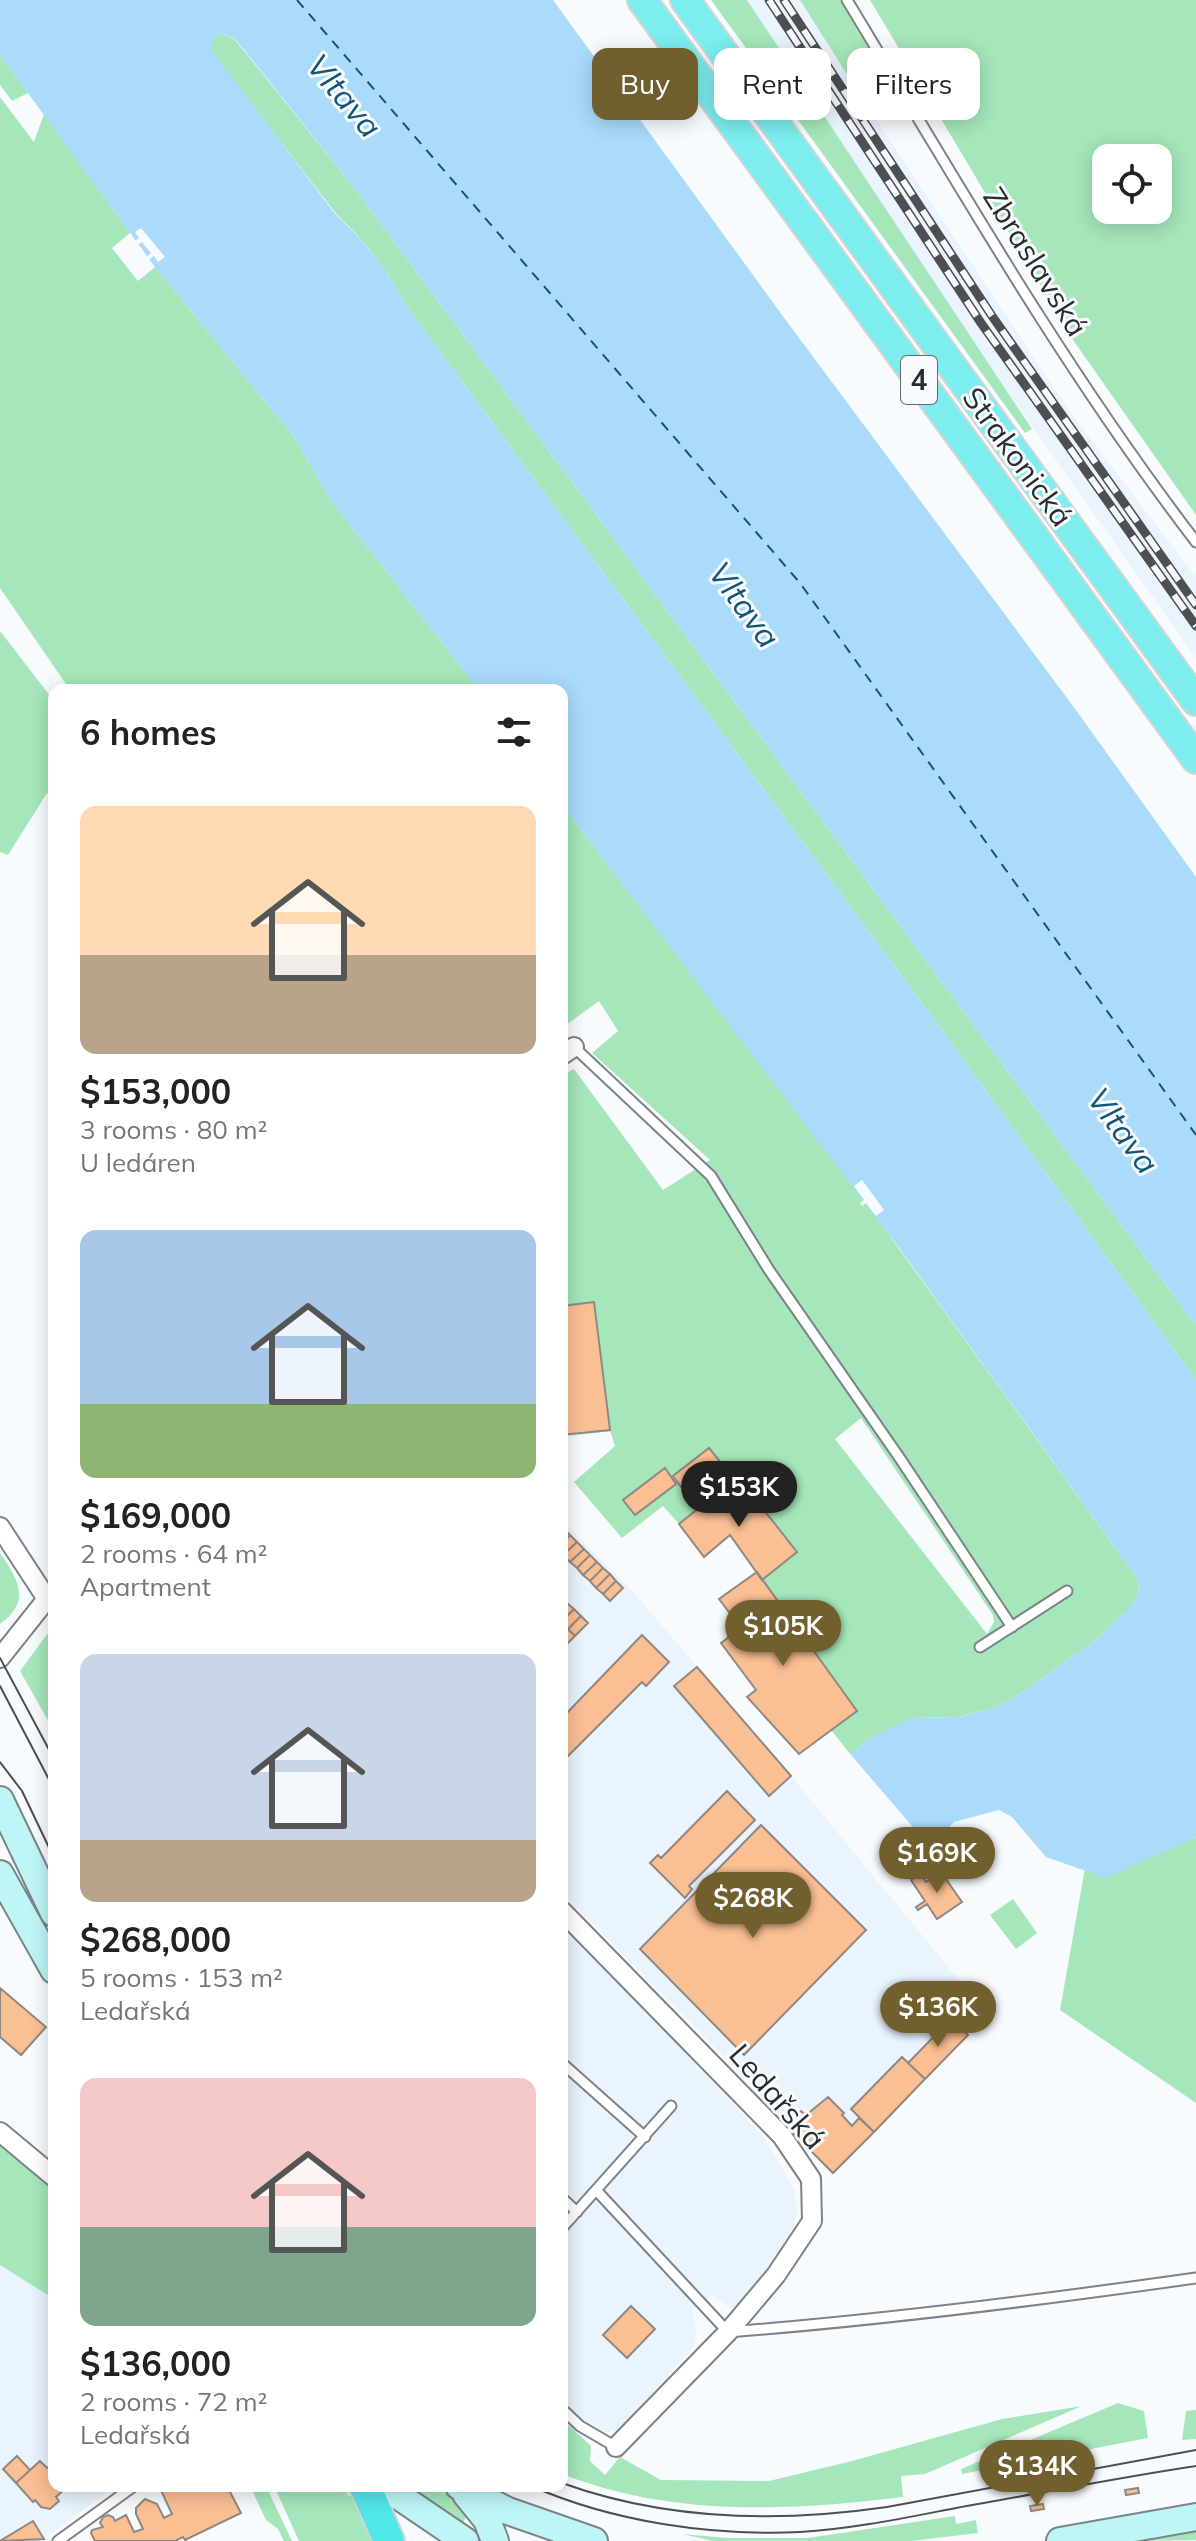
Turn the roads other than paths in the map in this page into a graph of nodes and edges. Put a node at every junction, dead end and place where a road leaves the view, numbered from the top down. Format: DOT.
graph roads {
  1 [pos="642,0"];
  2 [pos="685,0"];
  3 [pos="847,0"];
  4 [pos="1196,542"];
  5 [pos="1196,701"];
  6 [pos="1196,759"];
  7 [pos="568,1051"];
  8 [pos="0,1527"];
  9 [pos="48,1591"];
  10 [pos="1067,1591"];
  11 [pos="48,1599"];
  12 [pos="1012,1627"];
  13 [pos="980,1647"];
  14 [pos="0,1658"];
  15 [pos="0,1800"];
  16 [pos="0,1874"];
  17 [pos="48,1900"];
  18 [pos="568,1917"];
  19 [pos="48,1959"];
  20 [pos="568,2068"];
  21 [pos="671,2106"];
  22 [pos="0,2132"];
  23 [pos="645,2137"];
  24 [pos="48,2172"];
  25 [pos="596,2190"];
  26 [pos="568,2204"];
  27 [pos="577,2212"];
  28 [pos="568,2222"];
  29 [pos="1196,2278"];
  30 [pos="728,2332"];
  31 [pos="568,2415"];
  32 [pos="616,2447"];
  33 [pos="126,2492"];
  34 [pos="368,2492"];
  35 [pos="392,2492"];
  36 [pos="463,2492"];
  37 [pos="469,2492"];
  38 [pos="1196,2517"];
  39 [pos="58,2541"];
  40 [pos="389,2541"];
  41 [pos="465,2541"];
  42 [pos="495,2541"];
  43 [pos="594,2541"];
  44 [pos="1060,2541"];
  1 -- 6 [label="main road, Strakonická / 4"];
  2 -- 5 [label="main road, Strakonická / 4"];
  3 -- 4 [label="lane, Zbraslavská"];
  7 -- 12 [label="lane"];
  8 -- 9 [label="street"];
  10 -- 12 [label="lane"];
  11 -- 14 [label="street"];
  12 -- 13 [label="lane"];
  15 -- 17 [label="main road"];
  16 -- 19 [label="main road"];
  18 -- 30 [label="street, Ledařská"];
  20 -- 23 [label="lane"];
  21 -- 23 [label="lane"];
  22 -- 24 [label="street"];
  23 -- 25 [label="lane"];
  25 -- 27 [label="lane"];
  25 -- 30 [label="lane"];
  26 -- 27 [label="lane"];
  27 -- 28 [label="lane"];
  29 -- 30 [label="lane"];
  30 -- 32 [label="street, Ledařská"];
  31 -- 32 [label="lane"];
  33 -- 39 [label="lane"];
  34 -- 40 [label="highway"];
  35 -- 41 [label="main road"];
  36 -- 42 [label="main road"];
  37 -- 43 [label="main road"];
  38 -- 44 [label="main road"];
}
